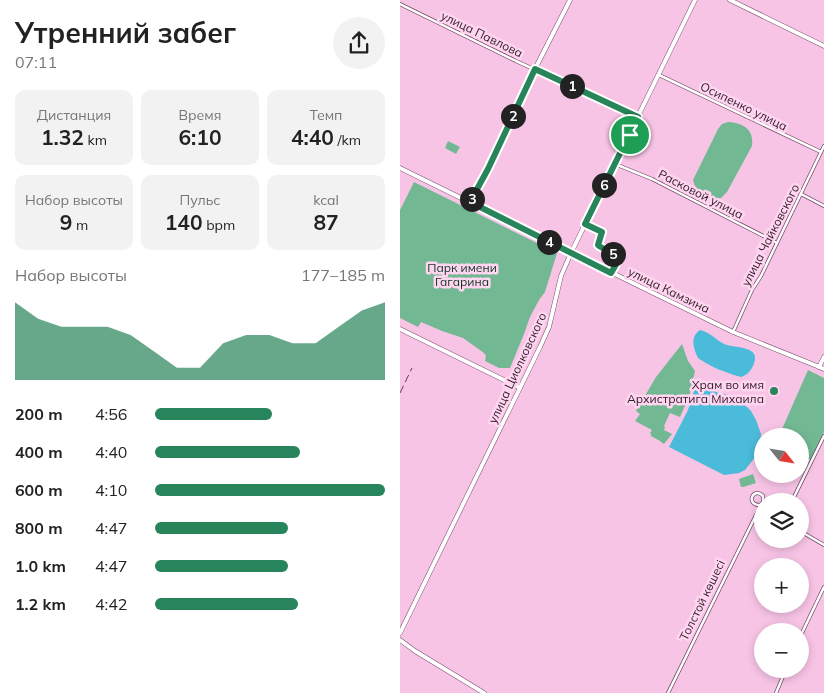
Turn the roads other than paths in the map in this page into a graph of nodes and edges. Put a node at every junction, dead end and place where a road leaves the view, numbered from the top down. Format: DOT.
graph roads {
  1 [pos="570,0"];
  2 [pos="695,0"];
  3 [pos="730,0"];
  4 [pos="400,4"];
  5 [pos="824,46"];
  6 [pos="535,69"];
  7 [pos="659,75"];
  8 [pos="638,117"];
  9 [pos="824,146"];
  10 [pos="821,152"];
  11 [pos="615,164"];
  12 [pos="400,168"];
  13 [pos="801,194"];
  14 [pos="470,202"];
  15 [pos="824,206"];
  16 [pos="585,224"];
  17 [pos="777,243"];
  18 [pos="571,253"];
  19 [pos="611,273"];
  20 [pos="400,329"];
  21 [pos="733,332"];
  22 [pos="824,357"];
  23 [pos="819,367"];
  24 [pos="824,369"];
  25 [pos="520,388"];
  26 [pos="824,436"];
  27 [pos="796,493"];
  28 [pos="754,495"];
  29 [pos="754,504"];
  30 [pos="754,518"];
  31 [pos="809,536"];
  32 [pos="824,545"];
  33 [pos="824,587"];
  34 [pos="807,623"];
  35 [pos="400,633"];
  36 [pos="400,640"];
  37 [pos="782,678"];
  38 [pos="484,693"];
  39 [pos="668,693"];
  40 [pos="776,693"];
  1 -- 6 [label="street"];
  2 -- 7 [label="street, улица Циолковского"];
  3 -- 5 [label="street"];
  4 -- 6 [label="street, улица Павлова"];
  6 -- 8 [label="street, улица Павлова"];
  6 -- 14 [label="street"];
  7 -- 8 [label="street, улица Циолковского"];
  7 -- 10 [label="street, Осипенко улица"];
  8 -- 11 [label="street, улица Циолковского"];
  9 -- 10 [label="street, улица Чайковского"];
  10 -- 13 [label="street, улица Чайковского"];
  11 -- 16 [label="street, улица Циолковского"];
  11 -- 17 [label="street, Расковой улица"];
  12 -- 14 [label="street, улица Камзина"];
  13 -- 15 [label="street"];
  13 -- 17 [label="street, улица Чайковского"];
  14 -- 18 [label="street, улица Камзина"];
  16 -- 18 [label="street, улица Циолковского"];
  16 -- 19 [label="street"];
  17 -- 21 [label="street, улица Чайковского"];
  18 -- 19 [label="street, улица Камзина"];
  18 -- 25 [label="street, улица Циолковского"];
  19 -- 21 [label="street, улица Камзина"];
  20 -- 25 [label="street"];
  21 -- 23 [label="street, улица Камзина"];
  22 -- 23 [label="street"];
  23 -- 24 [label="street, улица Камзина"];
  25 -- 35 [label="street, улица Циолковского"];
  26 -- 27 [label="street"];
  28 -- 29 [label="street"];
  30 -- 39 [label="street, Толстой көшесі"];
  31 -- 32 [label="street"];
  33 -- 34 [label="street"];
  36 -- 38 [label="street"];
  37 -- 40 [label="street"];
}
